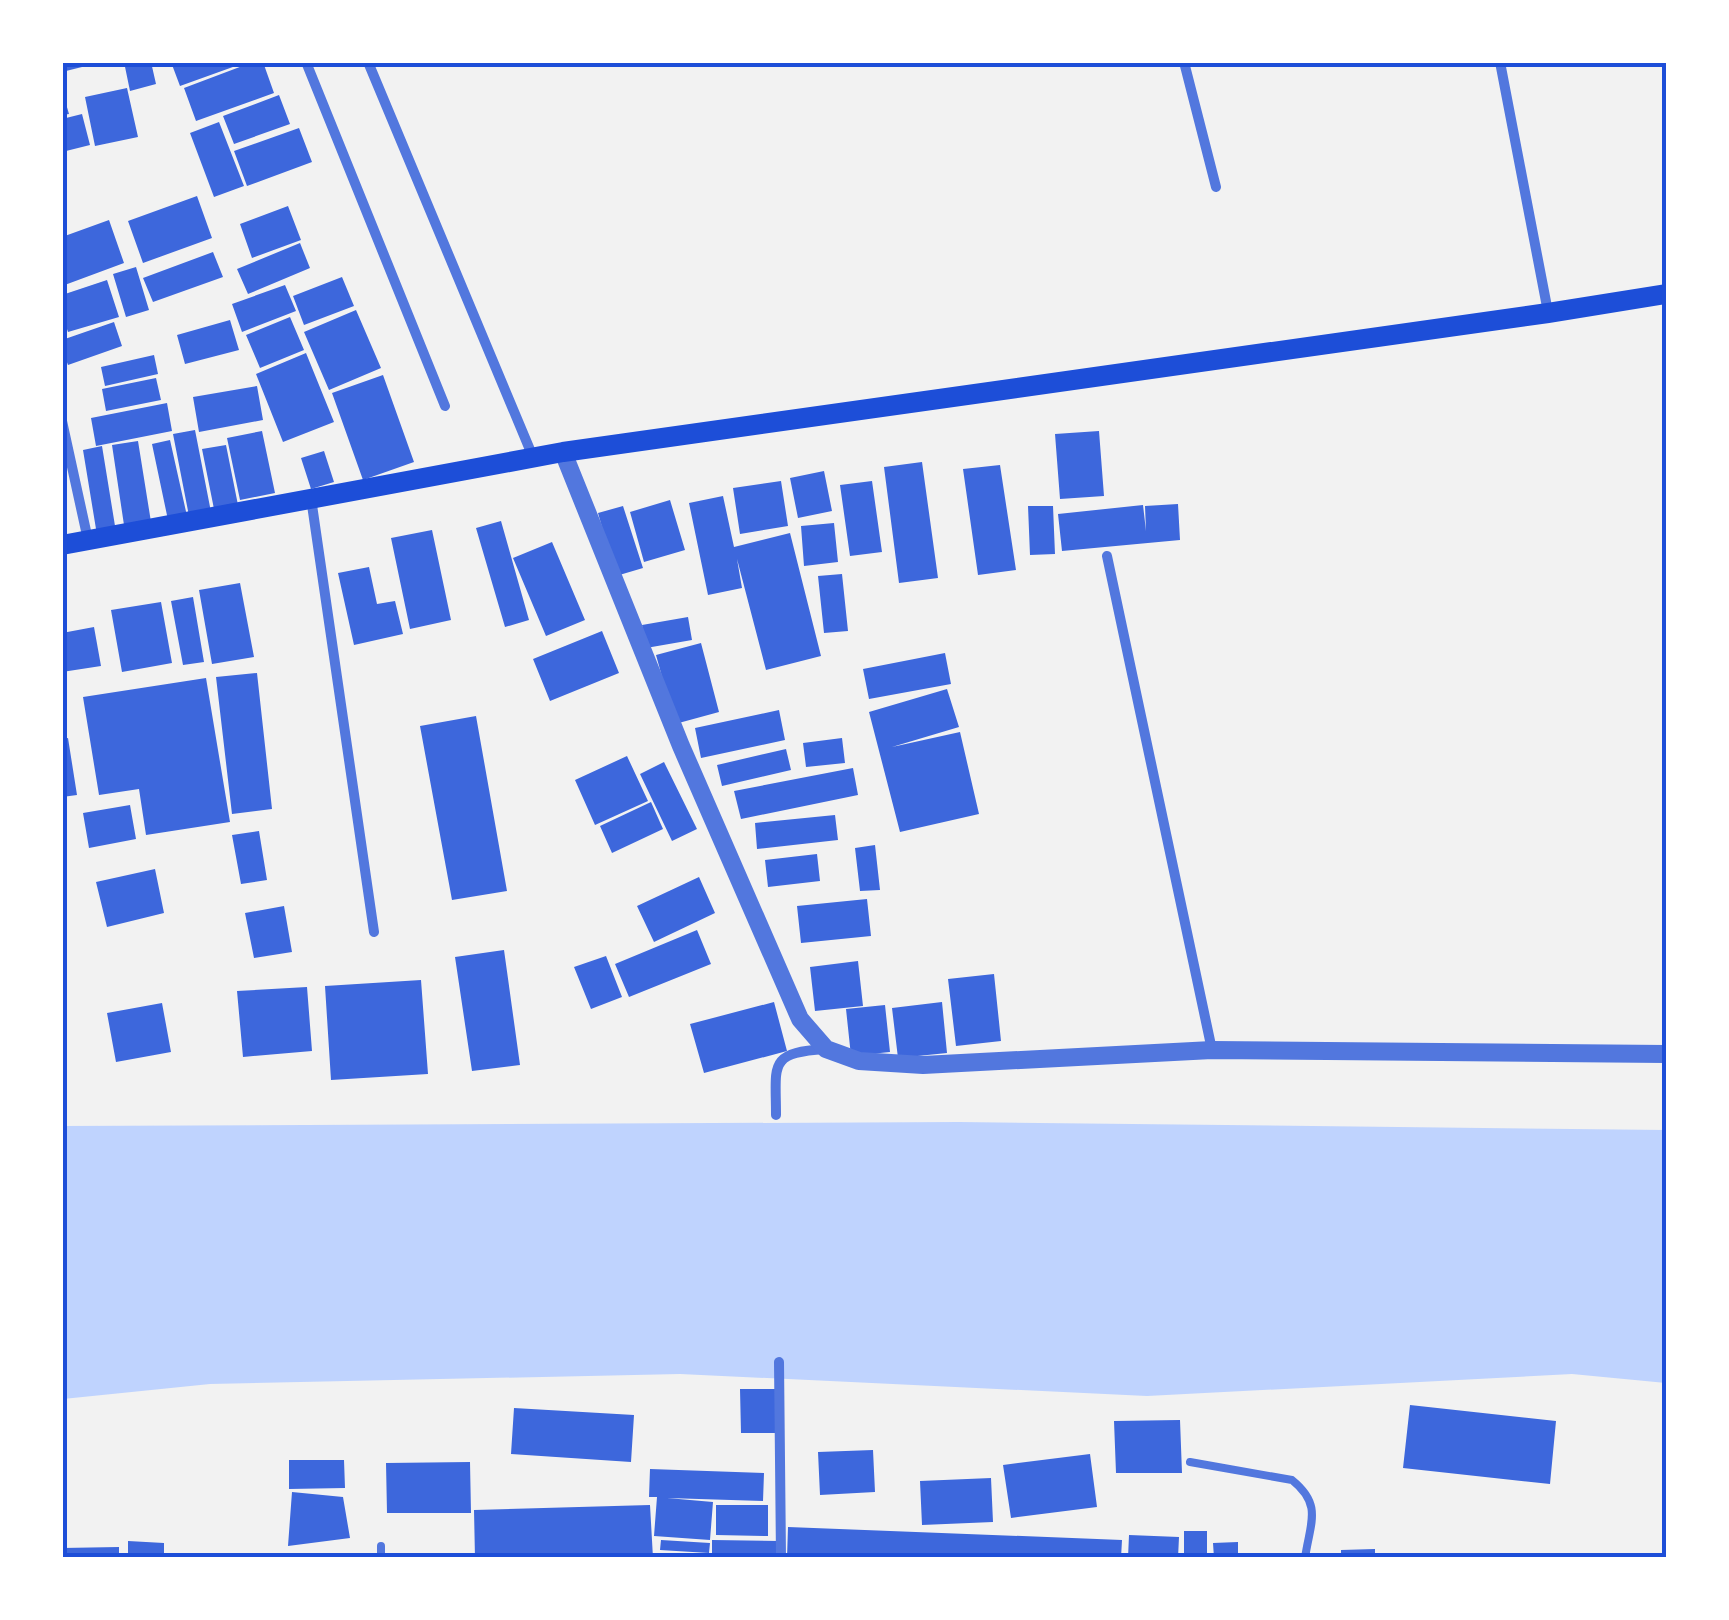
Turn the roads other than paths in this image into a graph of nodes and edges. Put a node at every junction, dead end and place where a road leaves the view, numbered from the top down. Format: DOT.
graph roads {
  1 [pos="306,62"];
  2 [pos="368,62"];
  3 [pos="1184,62"];
  4 [pos="1500,62"];
  5 [pos="1216,186"];
  6 [pos="1666,294"];
  7 [pos="1548,313"];
  8 [pos="446,406"];
  9 [pos="62,421"];
  10 [pos="564,452"];
  11 [pos="533,458"];
  12 [pos="310,498"];
  13 [pos="88,540"];
  14 [pos="62,545"];
  15 [pos="1108,556"];
  16 [pos="374,932"];
  17 [pos="826,1049"];
  18 [pos="1212,1050"];
  19 [pos="1666,1054"];
  20 [pos="776,1115"];
  21 [pos="780,1362"];
  22 [pos="1190,1462"];
  23 [pos="381,1546"];
  24 [pos="381,1558"];
  25 [pos="781,1558"];
  26 [pos="1304,1558"];
  1 -- 8 [label="street"];
  2 -- 11 [label="street"];
  3 -- 5 [label="street"];
  4 -- 7 [label="street"];
  6 -- 7 [label="main road"];
  7 -- 10 [label="main road"];
  9 -- 13 [label="street"];
  10 -- 11 [label="main road"];
  10 -- 17 [label="street"];
  11 -- 12 [label="main road"];
  12 -- 13 [label="main road"];
  12 -- 16 [label="street"];
  13 -- 14 [label="main road"];
  15 -- 18 [label="street"];
  17 -- 18 [label="street"];
  17 -- 20 [label="street"];
  18 -- 19 [label="street"];
  21 -- 25 [label="street"];
  22 -- 26 [label="lane"];
  23 -- 24 [label="lane"];
}
